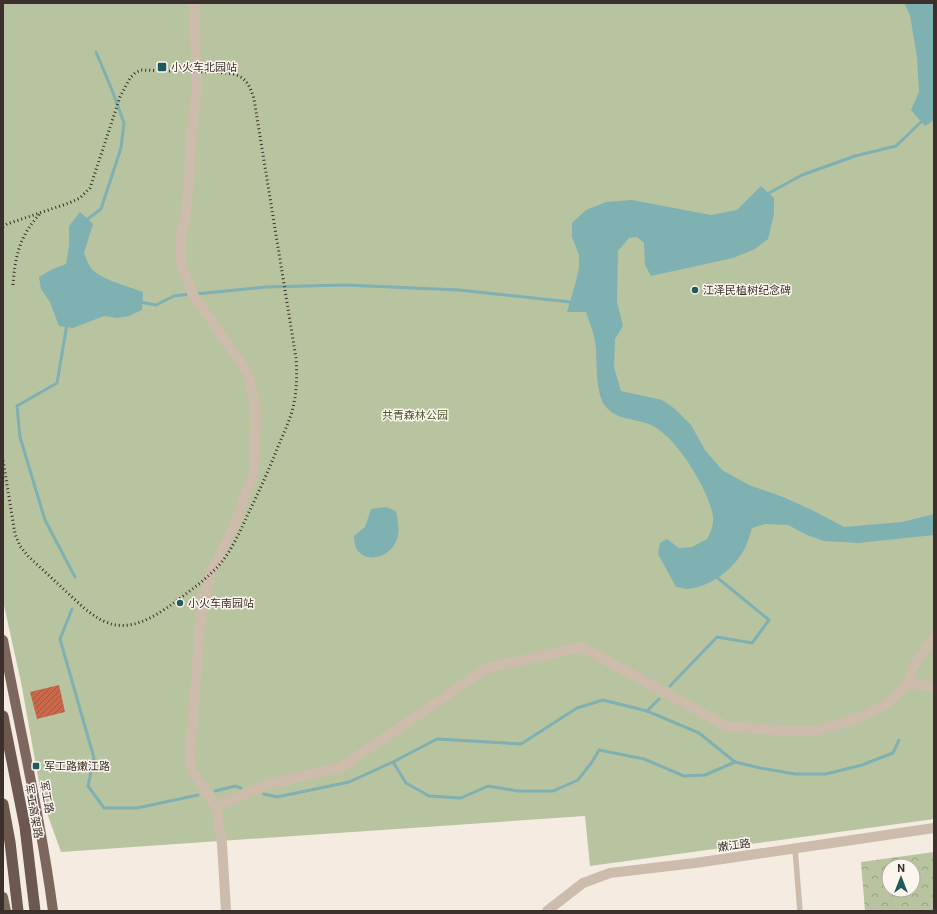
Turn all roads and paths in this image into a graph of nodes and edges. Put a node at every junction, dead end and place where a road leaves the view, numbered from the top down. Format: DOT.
graph roads {
  1 [pos="194,3"];
  2 [pos="934,637"];
  3 [pos="3,640"];
  4 [pos="908,683"];
  5 [pos="934,687"];
  6 [pos="3,716"];
  7 [pos="3,804"];
  8 [pos="216,807"];
  9 [pos="934,828"];
  10 [pos="795,849"];
  11 [pos="3,897"];
  12 [pos="6,911"];
  13 [pos="18,911"];
  14 [pos="35,911"];
  15 [pos="53,911"];
  16 [pos="226,911"];
  17 [pos="547,911"];
  18 [pos="800,911"];
  1 -- 8 [label="street"];
  2 -- 4 [label="street"];
  3 -- 15 [label="main road, 军工路"];
  4 -- 5 [label="street"];
  4 -- 8 [label="street"];
  6 -- 14 [label="highway, 军工高架路"];
  7 -- 13 [label="highway"];
  8 -- 16 [label="street"];
  9 -- 10 [label="street, 嫩江路"];
  10 -- 17 [label="street, 嫩江路"];
  10 -- 18 [label="lane"];
  11 -- 12 [label="main road"];
}
